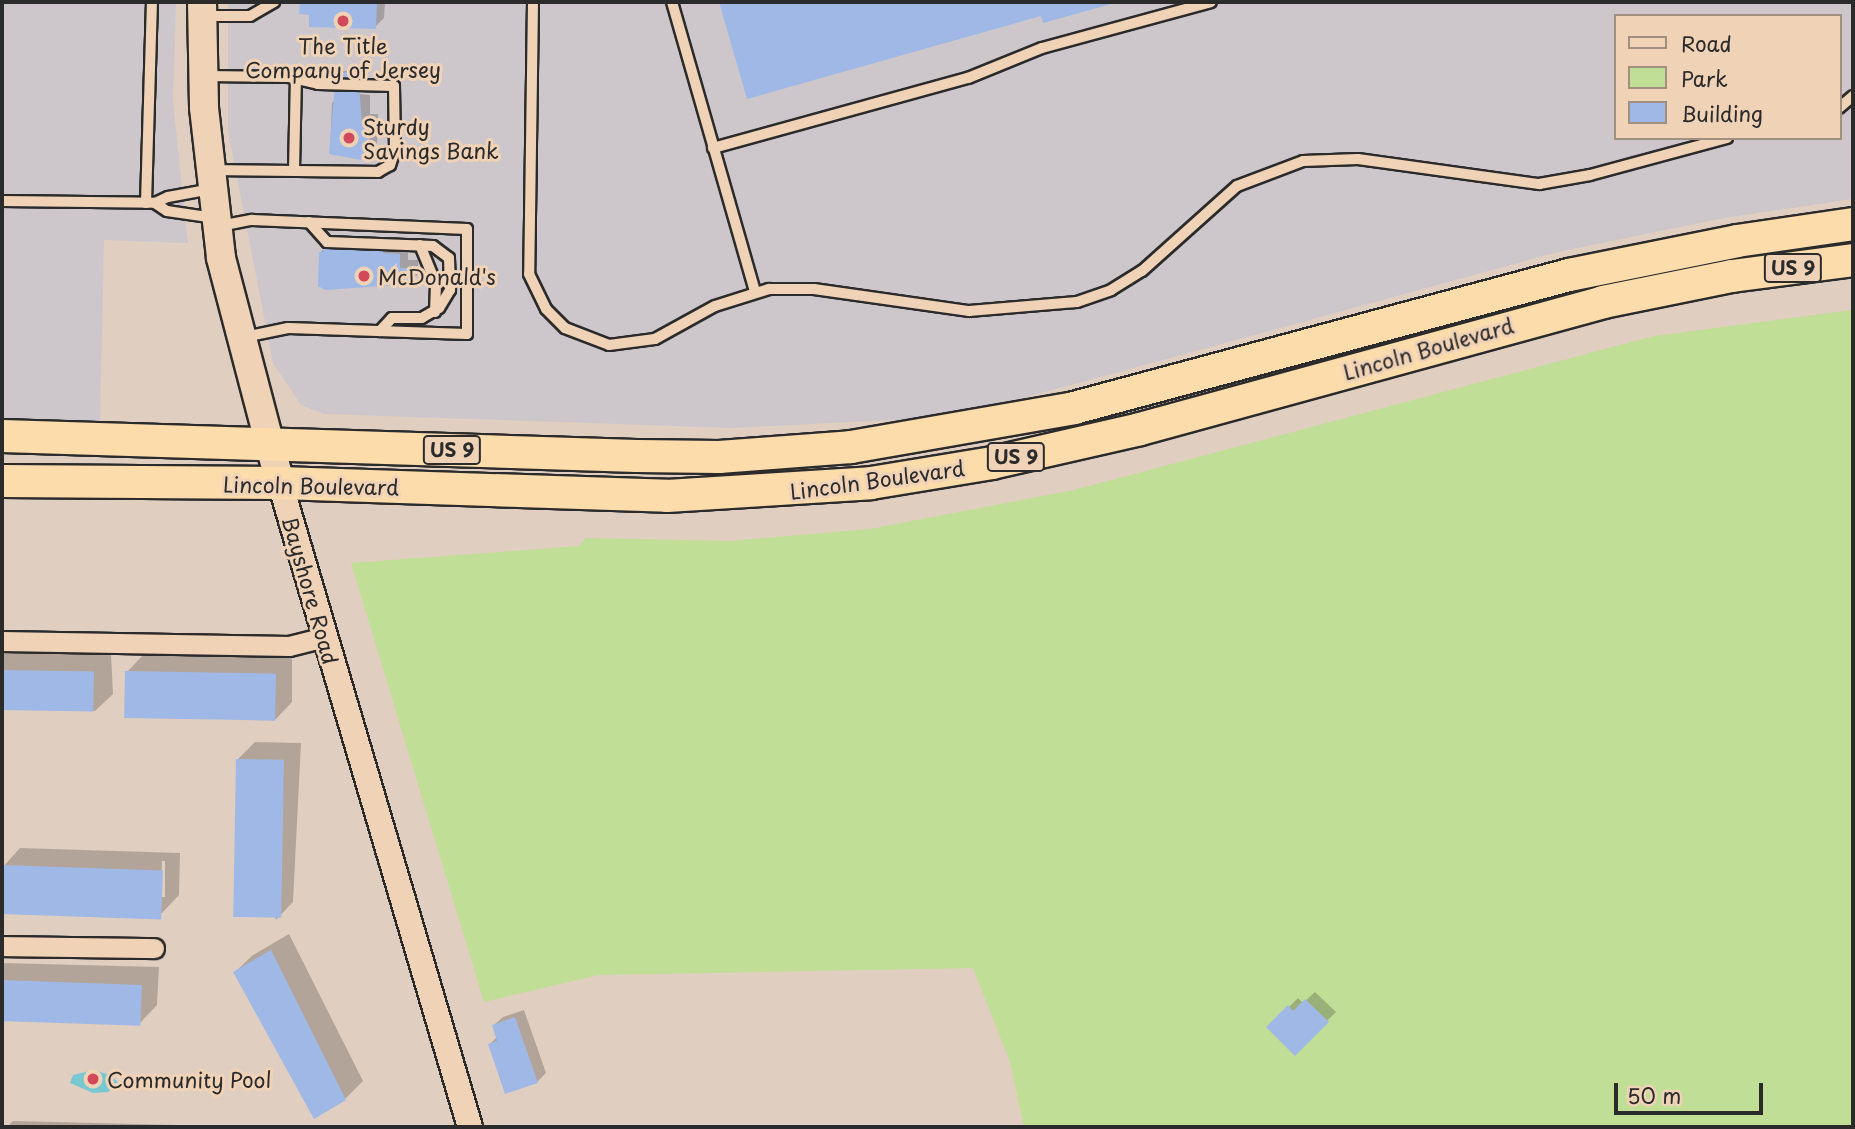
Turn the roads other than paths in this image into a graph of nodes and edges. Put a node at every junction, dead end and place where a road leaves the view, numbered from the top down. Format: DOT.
graph roads {
  1 [pos="152,2"];
  2 [pos="249,2"];
  3 [pos="274,2"];
  4 [pos="533,2"];
  5 [pos="672,2"];
  6 [pos="1211,2"];
  7 [pos="259,8"];
  8 [pos="202,9"];
  9 [pos="202,76"];
  10 [pos="296,79"];
  11 [pos="1719,140"];
  12 [pos="713,148"];
  13 [pos="294,171"];
  14 [pos="211,179"];
  15 [pos="2,201"];
  16 [pos="151,203"];
  17 [pos="217,222"];
  18 [pos="309,222"];
  19 [pos="1853,224"];
  20 [pos="420,245"];
  21 [pos="1853,260"];
  22 [pos="755,292"];
  23 [pos="435,312"];
  24 [pos="380,331"];
  25 [pos="240,338"];
  26 [pos="2,436"];
  27 [pos="268,442"];
  28 [pos="2,481"];
  29 [pos="280,483"];
  30 [pos="325,637"];
  31 [pos="2,641"];
  32 [pos="2,946"];
  33 [pos="154,948"];
  34 [pos="470,1127"];
  1 -- 16 [label="lane"];
  2 -- 7 [label="lane"];
  3 -- 7 [label="lane"];
  4 -- 22 [label="lane"];
  5 -- 12 [label="lane"];
  6 -- 12 [label="lane"];
  7 -- 8 [label="lane"];
  8 -- 9 [label="main road, Bayshore Road"];
  9 -- 10 [label="lane"];
  9 -- 14 [label="main road, Bayshore Road"];
  10 -- 13 [label="lane"];
  10 -- 13 [label="lane"];
  11 -- 22 [label="lane"];
  12 -- 22 [label="lane"];
  13 -- 14 [label="lane"];
  14 -- 16 [label="lane"];
  14 -- 17 [label="main road, Bayshore Road"];
  15 -- 16 [label="lane"];
  16 -- 17 [label="lane"];
  17 -- 18 [label="lane"];
  17 -- 25 [label="main road, Bayshore Road"];
  18 -- 20 [label="lane"];
  18 -- 24 [label="lane"];
  19 -- 27 [label="highway, Lincoln Boulevard / US 9"];
  20 -- 23 [label="lane"];
  20 -- 23 [label="lane"];
  21 -- 29 [label="highway, Lincoln Boulevard / US 9"];
  23 -- 24 [label="lane"];
  24 -- 25 [label="lane"];
  25 -- 27 [label="main road, Bayshore Road"];
  26 -- 27 [label="highway, Lincoln Boulevard / US 9"];
  27 -- 29 [label="main road, Bayshore Road"];
  28 -- 29 [label="highway, Lincoln Boulevard / US 9"];
  29 -- 30 [label="street, Bayshore Road"];
  30 -- 31 [label="street"];
  30 -- 34 [label="street, Bayshore Road"];
  32 -- 33 [label="street"];
}
